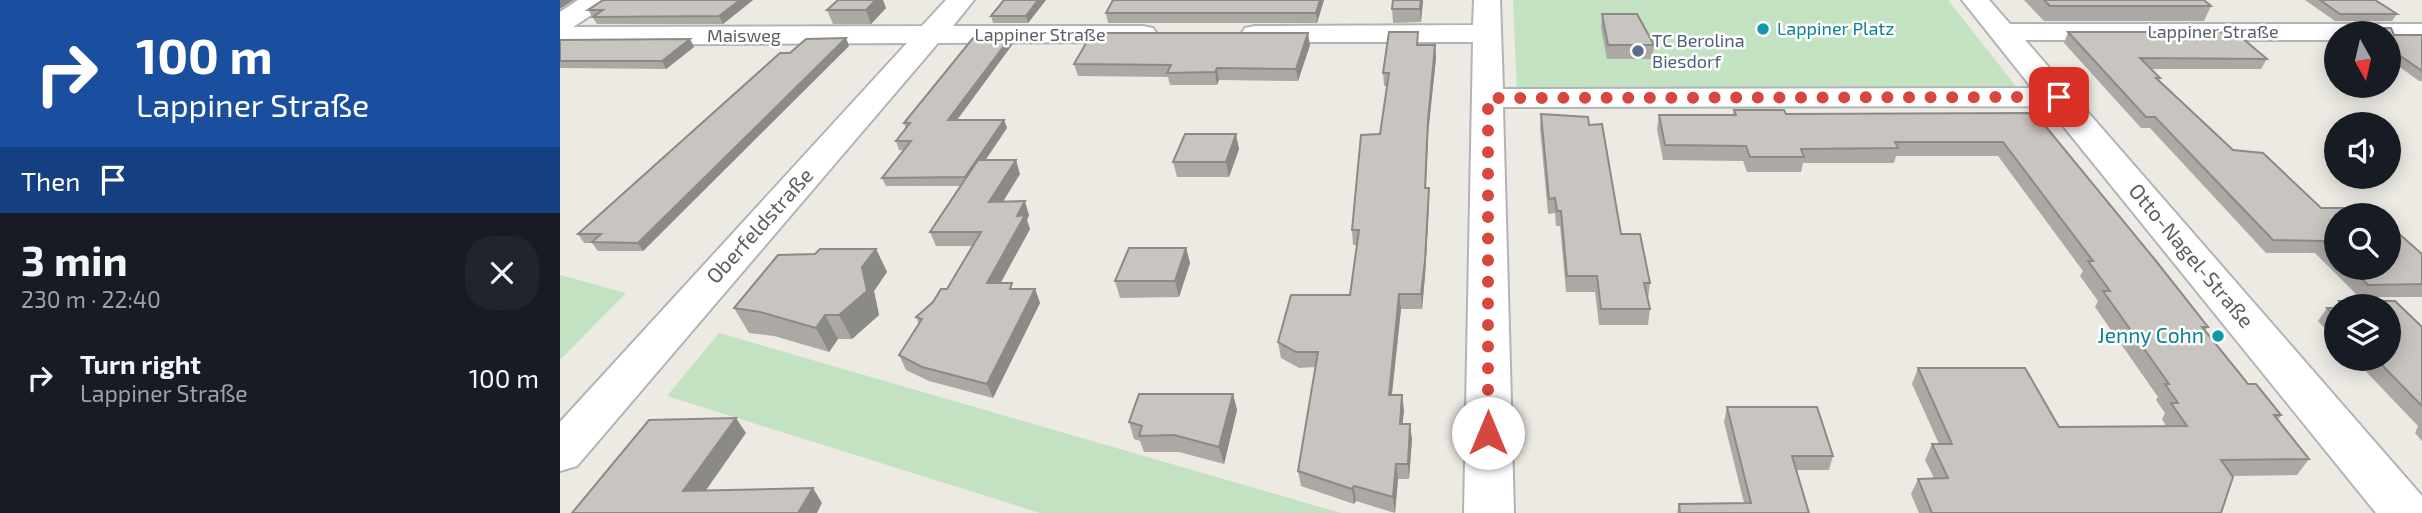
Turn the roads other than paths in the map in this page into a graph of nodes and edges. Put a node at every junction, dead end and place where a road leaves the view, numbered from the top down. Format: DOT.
graph roads {
  1 [pos="596,0"];
  2 [pos="961,0"];
  3 [pos="1488,0"];
  4 [pos="1975,0"];
  5 [pos="560,24"];
  6 [pos="2004,32"];
  7 [pos="2422,32"];
  8 [pos="1488,33"];
  9 [pos="1172,34"];
  10 [pos="1227,34"];
  11 [pos="929,35"];
  12 [pos="560,36"];
  13 [pos="2059,97"];
  14 [pos="1488,98"];
  15 [pos="560,453"];
  16 [pos="1489,513"];
  17 [pos="2406,513"];
  1 -- 5 [label="street"];
  2 -- 11 [label="street, Oberfeldstraße"];
  3 -- 8 [label="street"];
  4 -- 6 [label="street, Otto-Nagel-Straße"];
  6 -- 7 [label="street, Lappiner Straße"];
  6 -- 13 [label="street, Otto-Nagel-Straße"];
  8 -- 10 [label="street"];
  8 -- 14 [label="street"];
  9 -- 11 [label="street, Lappiner Straße"];
  11 -- 12 [label="street, Maisweg"];
  11 -- 15 [label="street, Oberfeldstraße"];
  13 -- 14 [label="street"];
  13 -- 17 [label="street, Otto-Nagel-Straße"];
  14 -- 16 [label="street"];
}
